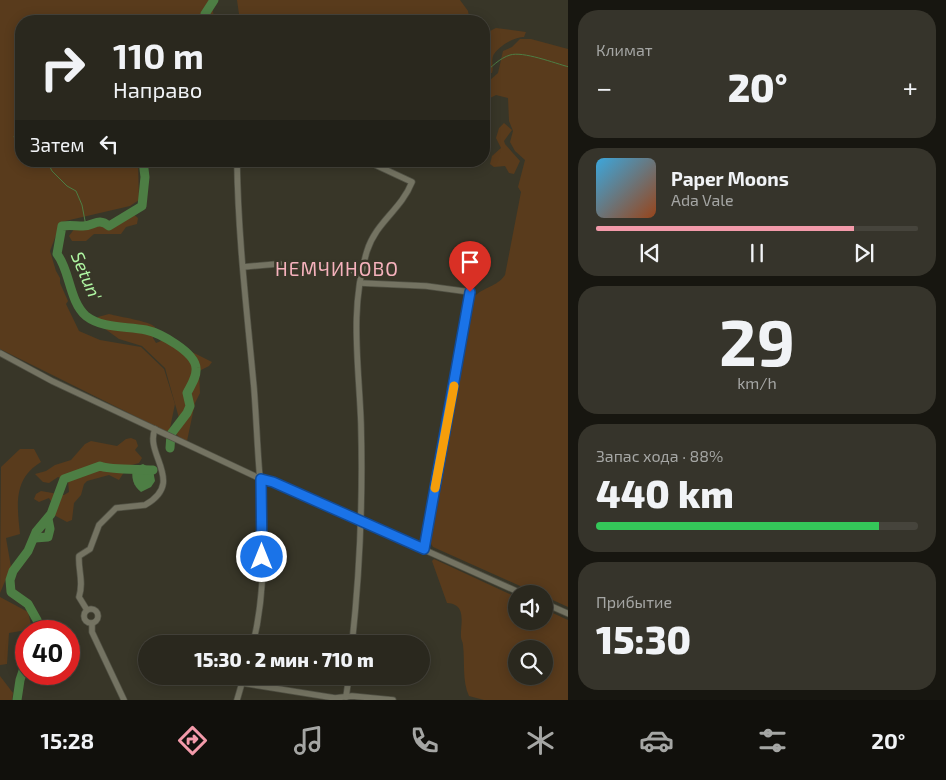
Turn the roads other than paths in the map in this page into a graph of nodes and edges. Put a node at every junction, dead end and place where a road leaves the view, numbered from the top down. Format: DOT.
graph roads {
  1 [pos="237,167"];
  2 [pos="379,167"];
  3 [pos="243,267"];
  4 [pos="361,271"];
  5 [pos="360,282"];
  6 [pos="0,353"];
  7 [pos="155,430"];
  8 [pos="261,479"];
  9 [pos="361,522"];
  10 [pos="424,549"];
  11 [pos="508,587"];
  12 [pos="553,607"];
  13 [pos="87,610"];
  14 [pos="568,614"];
  15 [pos="92,624"];
  16 [pos="255,635"];
  17 [pos="353,635"];
  18 [pos="241,685"];
  19 [pos="254,685"];
  20 [pos="347,685"];
  21 [pos="346,697"];
  22 [pos="124,700"];
  23 [pos="237,700"];
  24 [pos="393,700"];
  1 -- 3 [label="street"];
  2 -- 4 [label="street"];
  3 -- 4 [label="street"];
  3 -- 8 [label="street"];
  4 -- 5 [label="street"];
  5 -- 9 [label="street"];
  5 -- 10 [label="street"];
  6 -- 7 [label="street"];
  7 -- 8 [label="street"];
  7 -- 13 [label="street"];
  8 -- 9 [label="street"];
  8 -- 16 [label="street"];
  9 -- 10 [label="street"];
  9 -- 17 [label="street"];
  10 -- 11 [label="street"];
  12 -- 14 [label="street"];
  13 -- 15 [label="street"];
  13 -- 15 [label="street"];
  15 -- 22 [label="street"];
  18 -- 23 [label="street"];
  19 -- 21 [label="street"];
  20 -- 21 [label="street"];
  21 -- 24 [label="street"];
}
